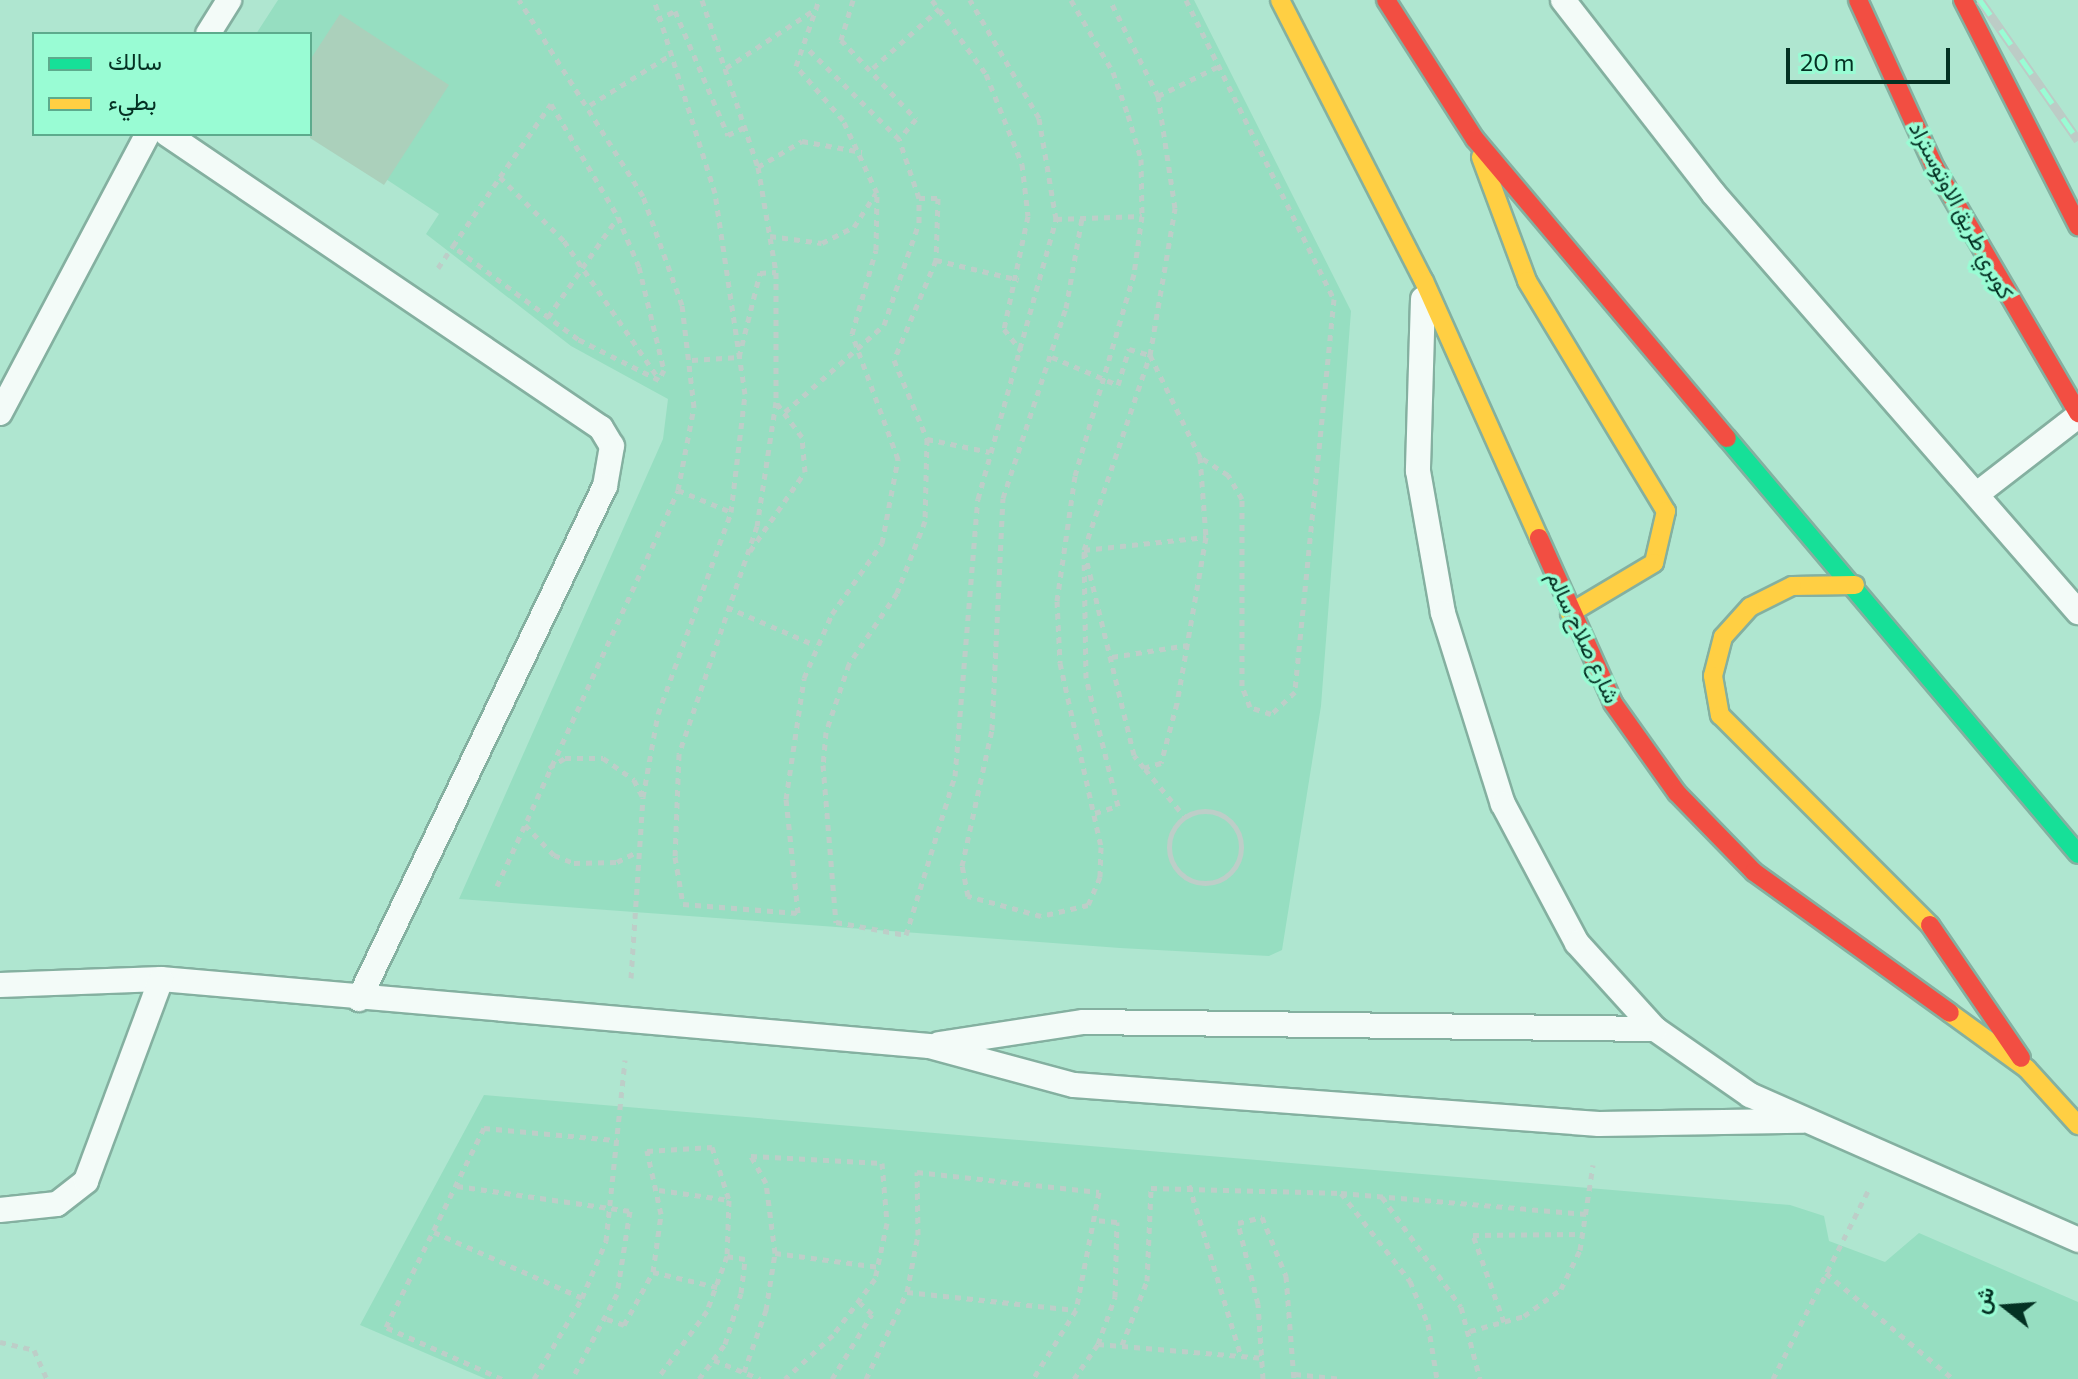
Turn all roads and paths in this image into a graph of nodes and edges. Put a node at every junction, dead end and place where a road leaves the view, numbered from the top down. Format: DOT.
graph roads {
  1 [pos="229,0"];
  2 [pos="654,0"];
  3 [pos="702,0"];
  4 [pos="813,0"];
  5 [pos="853,0"];
  6 [pos="932,0"];
  7 [pos="970,0"];
  8 [pos="1071,0"];
  9 [pos="1110,0"];
  10 [pos="1186,0"];
  11 [pos="1280,0"];
  12 [pos="1386,0"];
  13 [pos="1563,0"];
  14 [pos="1858,0"];
  15 [pos="1963,0"];
  16 [pos="819,4"];
  17 [pos="939,9"];
  18 [pos="657,20"];
  19 [pos="209,32"];
  20 [pos="805,46"];
  21 [pos="667,57"];
  22 [pos="1219,66"];
  23 [pos="726,68"];
  24 [pos="873,68"];
  25 [pos="1158,96"];
  26 [pos="590,105"];
  27 [pos="747,126"];
  28 [pos="147,136"];
  29 [pos="170,136"];
  30 [pos="899,139"];
  31 [pos="1475,139"];
  32 [pos="863,153"];
  33 [pos="758,167"];
  34 [pos="500,177"];
  35 [pos="877,193"];
  36 [pos="919,198"];
  37 [pos="1142,216"];
  38 [pos="618,217"];
  39 [pos="1082,218"];
  40 [pos="1056,219"];
  41 [pos="2078,226"];
  42 [pos="770,236"];
  43 [pos="453,246"];
  44 [pos="936,260"];
  45 [pos="583,266"];
  46 [pos="776,272"];
  47 [pos="1019,280"];
  48 [pos="1424,281"];
  49 [pos="415,302"];
  50 [pos="548,317"];
  51 [pos="1022,351"];
  52 [pos="1150,355"];
  53 [pos="739,357"];
  54 [pos="855,357"];
  55 [pos="1052,357"];
  56 [pos="692,360"];
  57 [pos="1104,379"];
  58 [pos="659,380"];
  59 [pos="776,402"];
  60 [pos="785,412"];
  61 [pos="0,413"];
  62 [pos="2078,414"];
  63 [pos="927,439"];
  64 [pos="990,452"];
  65 [pos="1200,457"];
  66 [pos="678,490"];
  67 [pos="1977,494"];
  68 [pos="731,512"];
  69 [pos="1206,537"];
  70 [pos="1084,550"];
  71 [pos="747,555"];
  72 [pos="1855,585"];
  73 [pos="727,607"];
  74 [pos="2078,612"];
  75 [pos="1570,613"];
  76 [pos="815,645"];
  77 [pos="1188,645"];
  78 [pos="1112,657"];
  79 [pos="549,768"];
  80 [pos="1144,768"];
  81 [pos="643,797"];
  82 [pos="1095,813"];
  83 [pos="1185,817"];
  84 [pos="525,824"];
  85 [pos="637,852"];
  86 [pos="2078,854"];
  87 [pos="161,979"];
  88 [pos="0,985"];
  89 [pos="359,999"];
  90 [pos="629,1021"];
  91 [pos="1655,1029"];
  92 [pos="929,1046"];
  93 [pos="2027,1069"];
  94 [pos="1801,1121"];
  95 [pos="1599,1124"];
  96 [pos="2078,1125"];
  97 [pos="617,1140"];
  98 [pos="1886,1154"];
  99 [pos="1189,1185"];
  100 [pos="456,1186"];
  101 [pos="659,1190"];
  102 [pos="1341,1193"];
  103 [pos="1382,1196"];
  104 [pos="729,1200"];
  105 [pos="614,1208"];
  106 [pos="0,1210"];
  107 [pos="1586,1214"];
  108 [pos="1095,1220"];
  109 [pos="434,1232"];
  110 [pos="1583,1234"];
  111 [pos="2078,1240"];
  112 [pos="775,1253"];
  113 [pos="727,1256"];
  114 [pos="879,1267"];
  115 [pos="653,1272"];
  116 [pos="1826,1273"];
  117 [pos="717,1287"];
  118 [pos="907,1292"];
  119 [pos="582,1298"];
  120 [pos="860,1303"];
  121 [pos="1076,1310"];
  122 [pos="607,1319"];
  123 [pos="1504,1322"];
  124 [pos="1470,1331"];
  125 [pos="0,1342"];
  126 [pos="1098,1344"];
  127 [pos="1122,1345"];
  128 [pos="1241,1356"];
  129 [pos="1264,1358"];
  130 [pos="714,1360"];
  131 [pos="744,1372"];
  132 [pos="1294,1376"];
  133 [pos="47,1379"];
  134 [pos="502,1379"];
  135 [pos="534,1379"];
  136 [pos="572,1379"];
  137 [pos="657,1379"];
  138 [pos="699,1379"];
  139 [pos="760,1379"];
  140 [pos="785,1379"];
  141 [pos="832,1379"];
  142 [pos="866,1379"];
  143 [pos="1033,1379"];
  144 [pos="1074,1379"];
  145 [pos="1263,1379"];
  146 [pos="1342,1379"];
  147 [pos="1437,1379"];
  148 [pos="1480,1379"];
  149 [pos="1773,1379"];
  150 [pos="1953,1379"];
  1 -- 19 [label="lane"];
  2 -- 18 [label="path"];
  3 -- 23 [label="path"];
  4 -- 16 [label="path"];
  5 -- 24 [label="path"];
  6 -- 17 [label="path"];
  7 -- 40 [label="path"];
  8 -- 37 [label="path"];
  9 -- 25 [label="path"];
  10 -- 22 [label="path"];
  11 -- 48 [label="highway, شارع صلاح سالم"];
  12 -- 31 [label="highway"];
  13 -- 67 [label="lane"];
  14 -- 62 [label="highway, كوبري طريق الاوتوستراد"];
  15 -- 41 [label="highway"];
  16 -- 20 [label="path"];
  16 -- 23 [label="path"];
  17 -- 24 [label="path"];
  17 -- 47 [label="path"];
  18 -- 21 [label="path"];
  18 -- 27 [label="path"];
  20 -- 30 [label="path"];
  20 -- 32 [label="path"];
  21 -- 26 [label="path"];
  21 -- 53 [label="path"];
  22 -- 25 [label="path"];
  22 -- 65 [label="path"];
  23 -- 27 [label="path"];
  24 -- 30 [label="path"];
  25 -- 52 [label="path"];
  27 -- 33 [label="path"];
  28 -- 61 [label="lane"];
  29 -- 49 [label="lane"];
  30 -- 36 [label="path"];
  31 -- 72 [label="highway"];
  31 -- 75 [label="highway"];
  32 -- 33 [label="path"];
  32 -- 35 [label="path"];
  33 -- 42 [label="path"];
  34 -- 38 [label="path"];
  34 -- 43 [label="path"];
  34 -- 45 [label="path"];
  35 -- 42 [label="path"];
  35 -- 54 [label="path"];
  36 -- 44 [label="path"];
  36 -- 54 [label="path"];
  37 -- 39 [label="path"];
  37 -- 57 [label="path"];
  38 -- 45 [label="path"];
  38 -- 58 [label="path"];
  39 -- 40 [label="path"];
  39 -- 55 [label="path"];
  40 -- 51 [label="path"];
  42 -- 46 [label="path"];
  43 -- 49 [label="path"];
  43 -- 50 [label="path"];
  44 -- 47 [label="path"];
  44 -- 63 [label="path"];
  45 -- 50 [label="path"];
  45 -- 58 [label="path"];
  46 -- 53 [label="path"];
  46 -- 59 [label="path"];
  47 -- 51 [label="path"];
  48 -- 75 [label="highway, شارع صلاح سالم"];
  48 -- 91 [label="lane"];
  49 -- 89 [label="lane"];
  50 -- 58 [label="path"];
  51 -- 64 [label="path"];
  52 -- 57 [label="path"];
  52 -- 65 [label="path"];
  52 -- 70 [label="path"];
  53 -- 56 [label="path"];
  53 -- 68 [label="path"];
  54 -- 60 [label="path"];
  54 -- 76 [label="path"];
  55 -- 57 [label="path"];
  55 -- 82 [label="path"];
  57 -- 82 [label="path"];
  59 -- 60 [label="path"];
  59 -- 71 [label="path"];
  60 -- 71 [label="path"];
  62 -- 67 [label="lane"];
  63 -- 64 [label="path"];
  63 -- 64 [label="path"];
  65 -- 69 [label="path"];
  66 -- 68 [label="path"];
  67 -- 74 [label="lane"];
  68 -- 81 [label="path"];
  69 -- 70 [label="path"];
  69 -- 77 [label="path"];
  70 -- 78 [label="path"];
  70 -- 82 [label="path"];
  71 -- 73 [label="path"];
  72 -- 86 [label="highway"];
  72 -- 93 [label="highway"];
  73 -- 76 [label="path"];
  73 -- 76 [label="path"];
  75 -- 93 [label="highway, شارع صلاح سالم"];
  77 -- 78 [label="path"];
  77 -- 80 [label="path"];
  78 -- 80 [label="path"];
  79 -- 81 [label="path"];
  80 -- 83 [label="path"];
  81 -- 85 [label="path"];
  83 -- 83 [label="path"];
  84 -- 85 [label="path"];
  85 -- 90 [label="path"];
  87 -- 88 [label="lane"];
  87 -- 89 [label="lane"];
  87 -- 106 [label="lane"];
  89 -- 90 [label="lane"];
  90 -- 92 [label="lane"];
  90 -- 97 [label="path"];
  91 -- 92 [label="lane"];
  91 -- 94 [label="lane"];
  92 -- 95 [label="lane"];
  93 -- 96 [label="highway, شارع صلاح سالم"];
  94 -- 95 [label="lane"];
  94 -- 98 [label="lane"];
  95 -- 107 [label="path"];
  97 -- 100 [label="path"];
  97 -- 105 [label="path"];
  98 -- 111 [label="lane"];
  98 -- 116 [label="path"];
  99 -- 102 [label="path"];
  99 -- 127 [label="path"];
  99 -- 128 [label="path"];
  100 -- 105 [label="path"];
  100 -- 109 [label="path"];
  101 -- 104 [label="path"];
  101 -- 104 [label="path"];
  101 -- 115 [label="path"];
  102 -- 103 [label="path"];
  102 -- 147 [label="path"];
  103 -- 107 [label="path"];
  103 -- 124 [label="path"];
  104 -- 113 [label="path"];
  105 -- 119 [label="path"];
  105 -- 122 [label="path"];
  107 -- 110 [label="path"];
  108 -- 118 [label="path"];
  108 -- 121 [label="path"];
  108 -- 126 [label="path"];
  109 -- 119 [label="path"];
  109 -- 134 [label="path"];
  110 -- 123 [label="path"];
  110 -- 123 [label="path"];
  112 -- 114 [label="path"];
  112 -- 114 [label="path"];
  112 -- 131 [label="path"];
  113 -- 117 [label="path"];
  113 -- 130 [label="path"];
  114 -- 120 [label="path"];
  115 -- 117 [label="path"];
  115 -- 122 [label="path"];
  116 -- 149 [label="path"];
  116 -- 150 [label="path"];
  117 -- 137 [label="path"];
  118 -- 121 [label="path"];
  118 -- 142 [label="path"];
  119 -- 135 [label="path"];
  120 -- 140 [label="path"];
  120 -- 141 [label="path"];
  121 -- 143 [label="path"];
  122 -- 136 [label="path"];
  123 -- 124 [label="path"];
  124 -- 148 [label="path"];
  125 -- 133 [label="path"];
  126 -- 127 [label="path"];
  126 -- 144 [label="path"];
  127 -- 128 [label="path"];
  128 -- 129 [label="path"];
  129 -- 132 [label="path"];
  129 -- 145 [label="path"];
  130 -- 131 [label="path"];
  130 -- 138 [label="path"];
  131 -- 139 [label="path"];
  132 -- 146 [label="path"];
}
